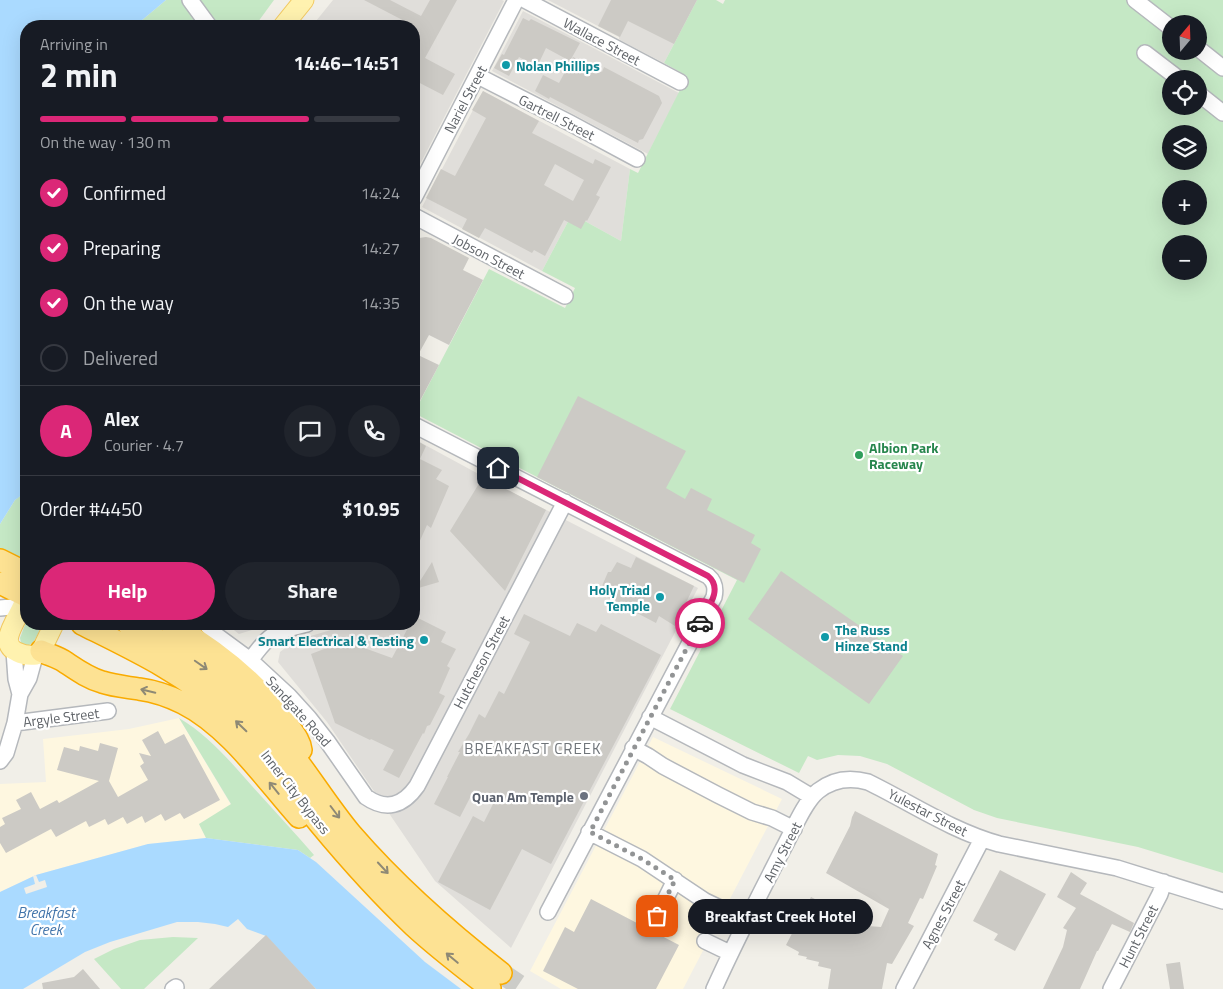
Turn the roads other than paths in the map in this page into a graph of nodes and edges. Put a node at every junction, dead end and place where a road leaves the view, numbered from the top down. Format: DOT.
graph roads {
  1 [pos="190,0"];
  2 [pos="304,0"];
  3 [pos="516,0"];
  4 [pos="525,0"];
  5 [pos="1136,0"];
  6 [pos="205,20"];
  7 [pos="287,20"];
  8 [pos="1162,21"];
  9 [pos="1145,52"];
  10 [pos="1208,57"];
  11 [pos="1223,68"];
  12 [pos="1168,70"];
  13 [pos="478,76"];
  14 [pos="680,82"];
  15 [pos="1207,100"];
  16 [pos="1223,112"];
  17 [pos="637,159"];
  18 [pos="420,185"];
  19 [pos="420,219"];
  20 [pos="565,296"];
  21 [pos="420,428"];
  22 [pos="565,502"];
  23 [pos="0,560"];
  24 [pos="20,570"];
  25 [pos="0,583"];
  26 [pos="20,597"];
  27 [pos="20,602"];
  28 [pos="0,608"];
  29 [pos="20,611"];
  30 [pos="51,630"];
  31 [pos="94,630"];
  32 [pos="140,630"];
  33 [pos="181,630"];
  34 [pos="211,630"];
  35 [pos="288,630"];
  36 [pos="8,638"];
  37 [pos="38,653"];
  38 [pos="250,660"];
  39 [pos="20,694"];
  40 [pos="108,711"];
  41 [pos="650,717"];
  42 [pos="15,723"];
  43 [pos="633,748"];
  44 [pos="0,761"];
  45 [pos="302,768"];
  46 [pos="812,797"];
  47 [pos="383,805"];
  48 [pos="794,829"];
  49 [pos="590,832"];
  50 [pos="982,839"];
  51 [pos="335,843"];
  52 [pos="675,880"];
  53 [pos="1164,882"];
  54 [pos="1223,901"];
  55 [pos="548,912"];
  56 [pos="657,916"];
  57 [pos="747,920"];
  58 [pos="705,941"];
  59 [pos="730,953"];
  60 [pos="495,980"];
  61 [pos="714,989"];
  62 [pos="904,989"];
  63 [pos="1111,989"];
  1 -- 6 [label="street"];
  2 -- 7 [label="main road"];
  3 -- 13 [label="street, Nariel Street"];
  4 -- 14 [label="street, Wallace Street"];
  5 -- 8 [label="street"];
  9 -- 12 [label="street"];
  10 -- 11 [label="street"];
  13 -- 17 [label="street, Gartrell Street"];
  13 -- 18 [label="street, Nariel Street"];
  15 -- 16 [label="street"];
  19 -- 20 [label="street, Jobson Street"];
  21 -- 22 [label="street"];
  22 -- 41 [label="street"];
  22 -- 47 [label="street, Hutcheson Street"];
  23 -- 24 [label="highway"];
  25 -- 26 [label="highway"];
  27 -- 28 [label="street"];
  29 -- 36 [label="main road"];
  30 -- 37 [label="main road"];
  51 -- 31 [label="highway, Inner City Bypass, one-way"];
  32 -- 45 [label="highway, Inner City Bypass, one-way"];
  33 -- 45 [label="highway"];
  34 -- 38 [label="street, Sandgate Road"];
  35 -- 38 [label="street"];
  36 -- 37 [label="main road"];
  36 -- 39 [label="street, Argyle Street"];
  37 -- 39 [label="street, Argyle Street"];
  51 -- 37 [label="highway, one-way"];
  38 -- 47 [label="street, Sandgate Road"];
  39 -- 42 [label="street, Argyle Street"];
  40 -- 42 [label="street, Argyle Street"];
  41 -- 43 [label="street"];
  41 -- 46 [label="street"];
  42 -- 44 [label="street, Argyle Street"];
  43 -- 48 [label="street"];
  43 -- 49 [label="street"];
  45 -- 60 [label="highway, Inner City Bypass, one-way"];
  46 -- 48 [label="street, Amy Street"];
  46 -- 50 [label="street, Yulestar Street"];
  48 -- 57 [label="street, Amy Street"];
  49 -- 52 [label="street"];
  49 -- 55 [label="street"];
  50 -- 53 [label="street, Yulestar Street"];
  50 -- 62 [label="street, Agnes Street"];
  60 -- 51 [label="highway, Inner City Bypass, one-way"];
  52 -- 56 [label="street"];
  52 -- 57 [label="street"];
  53 -- 54 [label="street, Yulestar Street"];
  53 -- 63 [label="street, Hunt Street"];
  57 -- 59 [label="street, Amy Street"];
  58 -- 59 [label="street"];
  59 -- 61 [label="street, Amy Street"];
}
